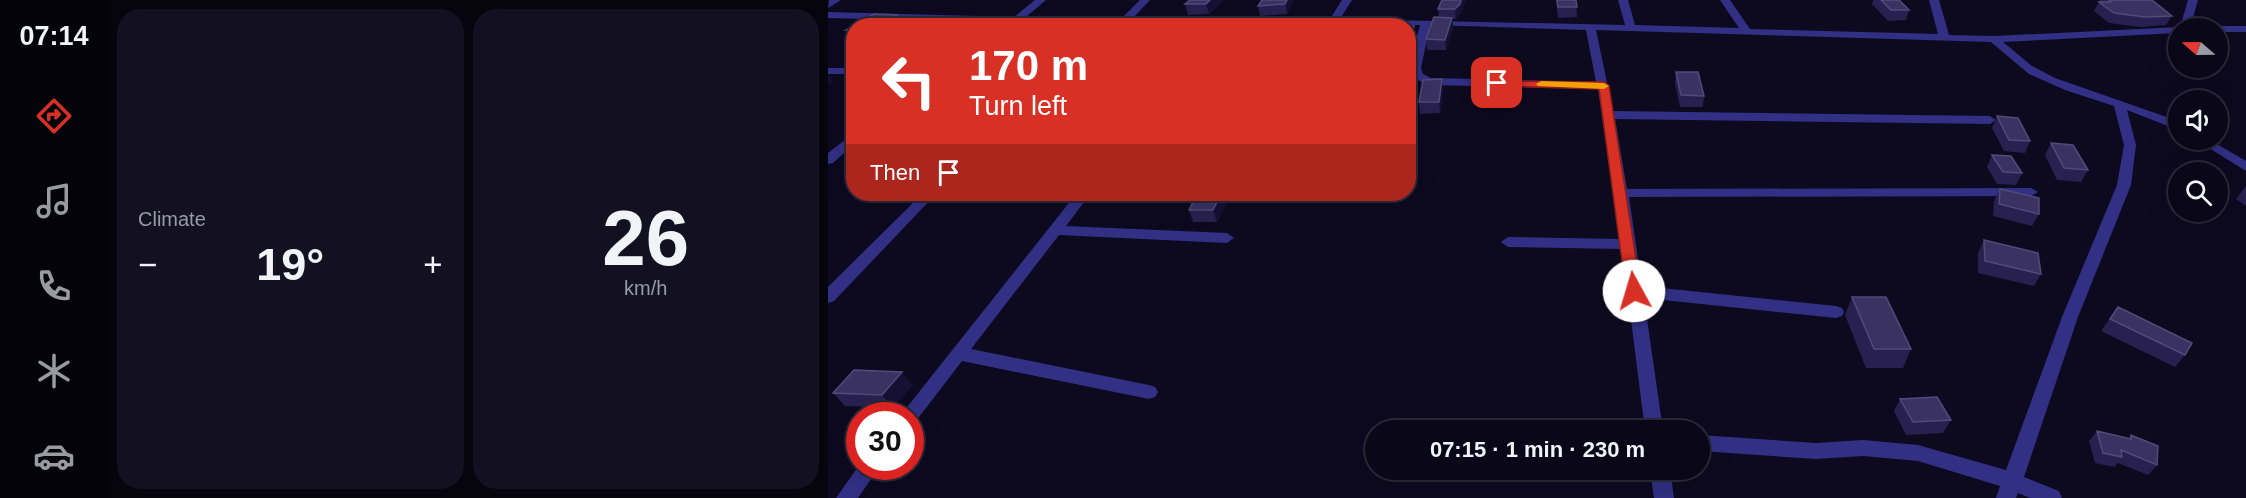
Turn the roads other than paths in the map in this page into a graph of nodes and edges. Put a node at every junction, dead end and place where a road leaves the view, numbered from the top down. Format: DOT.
graph roads {
  1 [pos="836,0"];
  2 [pos="1041,0"];
  3 [pos="1145,0"];
  4 [pos="1347,0"];
  5 [pos="1623,0"];
  6 [pos="1725,0"];
  7 [pos="1934,0"];
  8 [pos="2193,0"];
  9 [pos="828,5"];
  10 [pos="828,15"];
  11 [pos="891,18"];
  12 [pos="1018,18"];
  13 [pos="1127,18"];
  14 [pos="1336,18"];
  15 [pos="2188,18"];
  16 [pos="1416,22"];
  17 [pos="1426,22"];
  18 [pos="1590,26"];
  19 [pos="1630,26"];
  20 [pos="2246,28"];
  21 [pos="2228,29"];
  22 [pos="2168,30"];
  23 [pos="1747,32"];
  24 [pos="1944,36"];
  25 [pos="1994,39"];
  26 [pos="1416,64"];
  27 [pos="828,71"];
  28 [pos="846,71"];
  29 [pos="1416,74"];
  30 [pos="1604,86"];
  31 [pos="2119,104"];
  32 [pos="1608,116"];
  33 [pos="1990,120"];
  34 [pos="2168,121"];
  35 [pos="846,144"];
  36 [pos="2218,150"];
  37 [pos="828,160"];
  38 [pos="2246,167"];
  39 [pos="2031,192"];
  40 [pos="1621,193"];
  41 [pos="922,201"];
  42 [pos="1077,201"];
  43 [pos="1053,230"];
  44 [pos="1227,238"];
  45 [pos="1508,242"];
  46 [pos="1629,244"];
  47 [pos="1634,291"];
  48 [pos="828,297"];
  49 [pos="1836,312"];
  50 [pos="957,353"];
  51 [pos="1149,392"];
  52 [pos="920,402"];
  53 [pos="1653,420"];
  54 [pos="1710,444"];
  55 [pos="860,480"];
  56 [pos="1661,480"];
  57 [pos="2009,489"];
  58 [pos="846,498"];
  59 [pos="1664,498"];
  60 [pos="2052,498"];
  1 -- 9 [label="street"];
  2 -- 12 [label="street"];
  3 -- 13 [label="street"];
  4 -- 14 [label="street"];
  5 -- 19 [label="street"];
  6 -- 23 [label="street"];
  7 -- 24 [label="street"];
  8 -- 15 [label="street"];
  10 -- 11 [label="street"];
  16 -- 17 [label="street"];
  17 -- 18 [label="street"];
  17 -- 26 [label="street"];
  18 -- 19 [label="street"];
  18 -- 30 [label="street"];
  19 -- 23 [label="street"];
  20 -- 21 [label="street"];
  22 -- 25 [label="street"];
  23 -- 24 [label="street"];
  24 -- 25 [label="street"];
  25 -- 31 [label="street"];
  27 -- 28 [label="street"];
  29 -- 30 [label="street"];
  30 -- 32 [label="street"];
  31 -- 34 [label="street"];
  31 -- 57 [label="street"];
  32 -- 33 [label="street"];
  32 -- 40 [label="street"];
  35 -- 37 [label="street"];
  36 -- 38 [label="street"];
  39 -- 40 [label="street"];
  40 -- 46 [label="street"];
  41 -- 48 [label="street"];
  42 -- 43 [label="street"];
  43 -- 44 [label="street"];
  43 -- 50 [label="street"];
  45 -- 46 [label="street"];
  46 -- 47 [label="street"];
  47 -- 49 [label="street"];
  47 -- 53 [label="street"];
  50 -- 51 [label="street"];
  50 -- 52 [label="street"];
  54 -- 57 [label="street"];
  55 -- 58 [label="street"];
  56 -- 59 [label="street"];
  57 -- 60 [label="street"];
}
